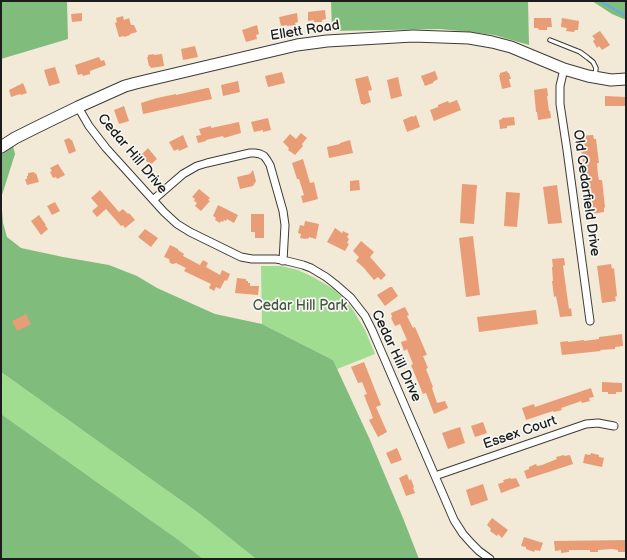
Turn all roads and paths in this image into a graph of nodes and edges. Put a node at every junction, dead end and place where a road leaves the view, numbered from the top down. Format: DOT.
graph roads {
  1 [pos="550,40"];
  2 [pos="564,69"];
  3 [pos="595,77"];
  4 [pos="626,79"];
  5 [pos="78,107"];
  6 [pos="1,147"];
  7 [pos="153,200"];
  8 [pos="283,261"];
  9 [pos="590,321"];
  10 [pos="614,426"];
  11 [pos="435,476"];
  12 [pos="490,559"];
  1 -- 3 [label="lane"];
  2 -- 3 [label="street, Ellett Road"];
  2 -- 5 [label="street, Ellett Road"];
  2 -- 9 [label="street, Old Cedarfield Drive"];
  3 -- 4 [label="street, Ellett Road"];
  5 -- 6 [label="street, Ellett Road"];
  5 -- 7 [label="street, Cedar Hill Drive"];
  7 -- 8 [label="street, Cedar Hill Drive"];
  7 -- 8 [label="street"];
  8 -- 11 [label="street, Cedar Hill Drive"];
  10 -- 11 [label="street, Essex Court"];
  11 -- 12 [label="street, Cedar Hill Drive"];
}
